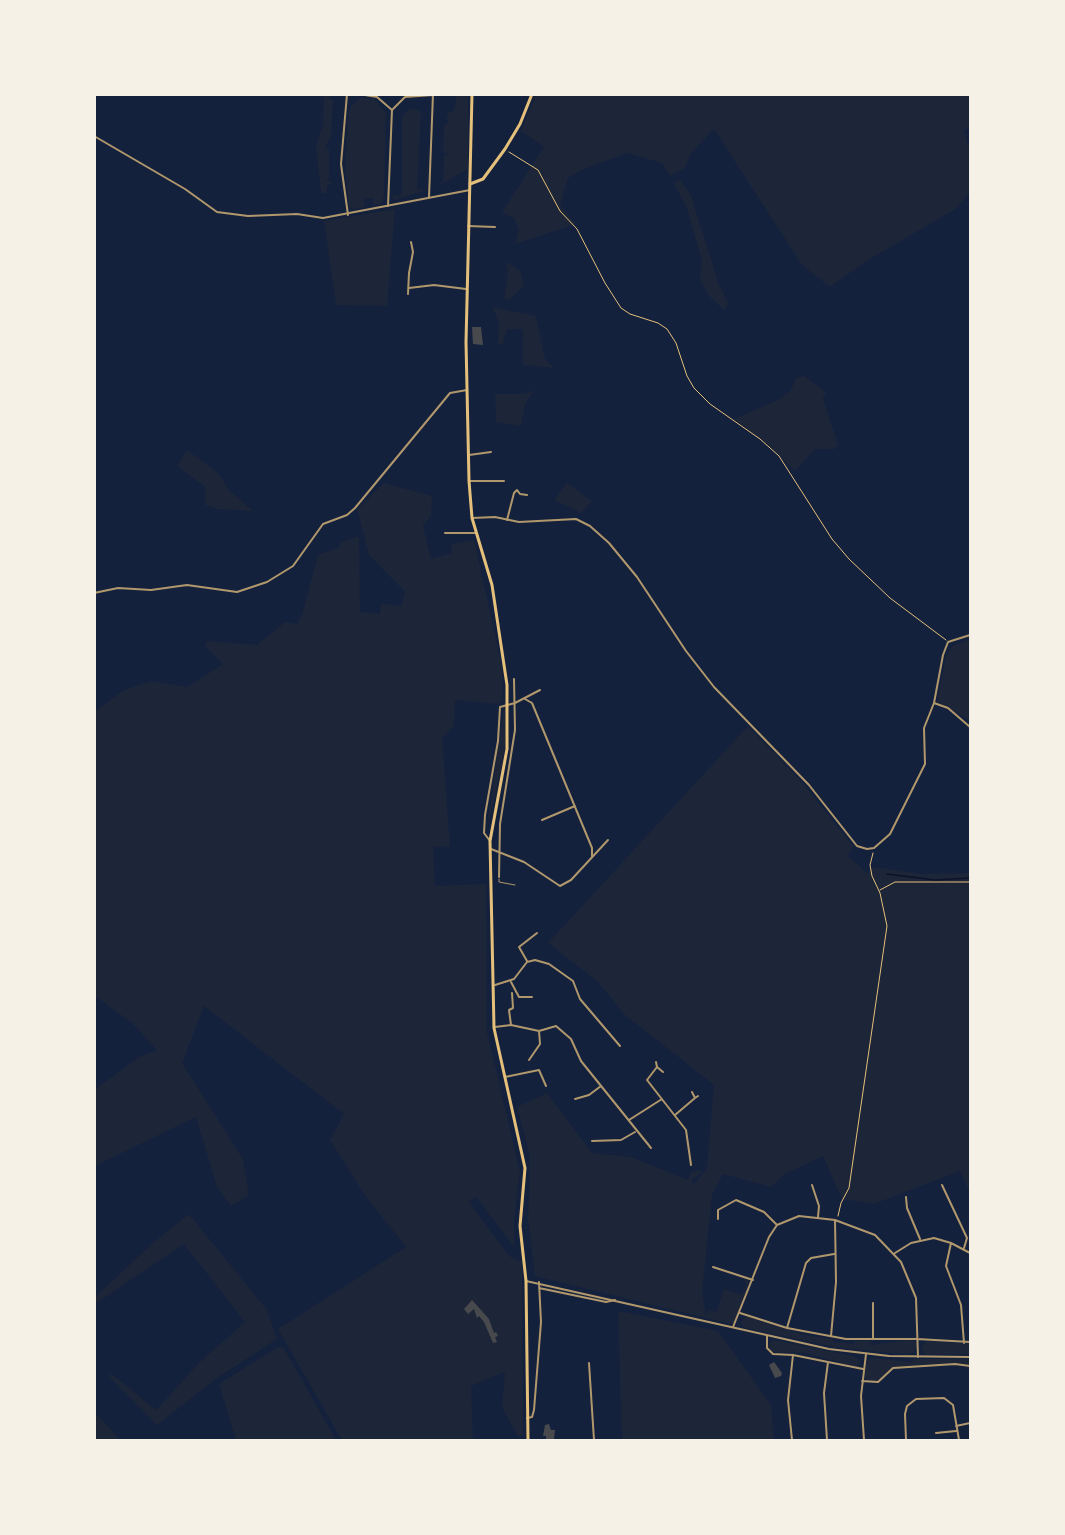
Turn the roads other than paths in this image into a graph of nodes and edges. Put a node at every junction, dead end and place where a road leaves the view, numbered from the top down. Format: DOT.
graph roads {
  1 [pos="347,94"];
  2 [pos="359,94"];
  3 [pos="472,94"];
  4 [pos="532,94"];
  5 [pos="433,95"];
  6 [pos="392,110"];
  7 [pos="94,136"];
  8 [pos="470,184"];
  9 [pos="470,190"];
  10 [pos="429,197"];
  11 [pos="388,206"];
  12 [pos="348,214"];
  13 [pos="468,226"];
  14 [pos="495,227"];
  15 [pos="411,242"];
  16 [pos="409,288"];
  17 [pos="466,289"];
  18 [pos="408,294"];
  19 [pos="466,390"];
  20 [pos="490,452"];
  21 [pos="469,455"];
  22 [pos="469,481"];
  23 [pos="504,481"];
  24 [pos="527,495"];
  25 [pos="472,518"];
  26 [pos="507,520"];
  27 [pos="445,533"];
  28 [pos="476,533"];
  29 [pos="94,593"];
  30 [pos="970,635"];
  31 [pos="514,679"];
  32 [pos="540,690"];
  33 [pos="525,699"];
  34 [pos="515,703"];
  35 [pos="934,703"];
  36 [pos="508,705"];
  37 [pos="970,727"];
  38 [pos="575,806"];
  39 [pos="542,820"];
  40 [pos="608,840"];
  41 [pos="490,841"];
  42 [pos="490,848"];
  43 [pos="499,851"];
  44 [pos="592,857"];
  45 [pos="499,878"];
  46 [pos="515,885"];
  47 [pos="537,933"];
  48 [pos="527,962"];
  49 [pos="511,981"];
  50 [pos="495,985"];
  51 [pos="512,993"];
  52 [pos="532,997"];
  53 [pos="511,1025"];
  54 [pos="494,1028"];
  55 [pos="539,1031"];
  56 [pos="620,1046"];
  57 [pos="529,1060"];
  58 [pos="656,1062"];
  59 [pos="657,1067"];
  60 [pos="663,1072"];
  61 [pos="505,1077"];
  62 [pos="647,1080"];
  63 [pos="643,1083"];
  64 [pos="546,1086"];
  65 [pos="601,1086"];
  66 [pos="692,1092"];
  67 [pos="575,1099"];
  68 [pos="662,1099"];
  69 [pos="675,1115"];
  70 [pos="628,1121"];
  71 [pos="635,1131"];
  72 [pos="592,1141"];
  73 [pos="651,1148"];
  74 [pos="691,1164"];
  75 [pos="812,1185"];
  76 [pos="942,1185"];
  77 [pos="906,1197"];
  78 [pos="818,1218"];
  79 [pos="718,1219"];
  80 [pos="836,1220"];
  81 [pos="777,1225"];
  82 [pos="921,1239"];
  83 [pos="951,1243"];
  84 [pos="964,1249"];
  85 [pos="895,1253"];
  86 [pos="970,1253"];
  87 [pos="834,1254"];
  88 [pos="713,1267"];
  89 [pos="753,1280"];
  90 [pos="526,1281"];
  91 [pos="539,1282"];
  92 [pos="539,1288"];
  93 [pos="615,1300"];
  94 [pos="873,1303"];
  95 [pos="740,1313"];
  96 [pos="733,1328"];
  97 [pos="787,1328"];
  98 [pos="767,1336"];
  99 [pos="831,1336"];
  100 [pos="918,1339"];
  101 [pos="873,1340"];
  102 [pos="970,1342"];
  103 [pos="964,1343"];
  104 [pos="866,1354"];
  105 [pos="793,1355"];
  106 [pos="970,1357"];
  107 [pos="918,1358"];
  108 [pos="828,1362"];
  109 [pos="589,1363"];
  110 [pos="970,1366"];
  111 [pos="863,1369"];
  112 [pos="862,1381"];
  113 [pos="528,1418"];
  114 [pos="970,1423"];
  115 [pos="956,1426"];
  116 [pos="956,1431"];
  117 [pos="942,1432"];
  118 [pos="936,1433"];
  119 [pos="942,1438"];
  120 [pos="528,1440"];
  121 [pos="594,1440"];
  122 [pos="792,1440"];
  123 [pos="827,1440"];
  124 [pos="864,1440"];
  125 [pos="906,1440"];
  126 [pos="959,1440"];
  1 -- 12 [label="street"];
  2 -- 6 [label="street"];
  3 -- 8 [label="main road"];
  4 -- 8 [label="main road"];
  5 -- 6 [label="street"];
  5 -- 10 [label="street"];
  6 -- 11 [label="street"];
  7 -- 12 [label="street"];
  8 -- 9 [label="main road"];
  9 -- 10 [label="street"];
  9 -- 13 [label="main road"];
  10 -- 11 [label="street"];
  11 -- 12 [label="street"];
  13 -- 14 [label="street"];
  13 -- 17 [label="main road"];
  15 -- 16 [label="street"];
  16 -- 17 [label="street"];
  16 -- 18 [label="street"];
  17 -- 19 [label="main road"];
  19 -- 21 [label="main road"];
  19 -- 29 [label="street"];
  20 -- 21 [label="street"];
  21 -- 22 [label="main road"];
  22 -- 23 [label="street"];
  22 -- 25 [label="main road"];
  24 -- 26 [label="street"];
  25 -- 26 [label="street"];
  25 -- 28 [label="main road"];
  26 -- 35 [label="street"];
  27 -- 28 [label="street"];
  28 -- 36 [label="main road"];
  30 -- 35 [label="street"];
  31 -- 34 [label="street"];
  32 -- 33 [label="street"];
  33 -- 34 [label="street"];
  33 -- 38 [label="street"];
  34 -- 36 [label="street"];
  34 -- 43 [label="street"];
  35 -- 37 [label="street"];
  36 -- 41 [label="main road"];
  36 -- 41 [label="street"];
  38 -- 39 [label="street"];
  38 -- 44 [label="street"];
  40 -- 44 [label="street"];
  41 -- 42 [label="main road"];
  42 -- 43 [label="street"];
  42 -- 50 [label="main road"];
  43 -- 44 [label="street"];
  43 -- 45 [label="street"];
  45 -- 46 [label="lane"];
  47 -- 48 [label="street"];
  48 -- 49 [label="street"];
  48 -- 56 [label="street"];
  49 -- 50 [label="street"];
  49 -- 52 [label="street"];
  50 -- 54 [label="main road"];
  51 -- 53 [label="street"];
  53 -- 54 [label="street"];
  53 -- 55 [label="street"];
  54 -- 61 [label="main road"];
  55 -- 57 [label="street"];
  55 -- 65 [label="street"];
  58 -- 59 [label="street"];
  59 -- 60 [label="street"];
  59 -- 62 [label="street"];
  61 -- 64 [label="street"];
  61 -- 90 [label="main road"];
  62 -- 63 [label="street"];
  62 -- 68 [label="street"];
  65 -- 67 [label="street"];
  65 -- 70 [label="street"];
  66 -- 69 [label="street"];
  68 -- 69 [label="street"];
  68 -- 70 [label="street"];
  69 -- 74 [label="street"];
  70 -- 71 [label="street"];
  71 -- 72 [label="street"];
  71 -- 73 [label="street"];
  75 -- 78 [label="street"];
  76 -- 84 [label="street"];
  77 -- 82 [label="street"];
  78 -- 80 [label="street"];
  78 -- 81 [label="street"];
  79 -- 81 [label="street"];
  80 -- 85 [label="street"];
  80 -- 87 [label="street"];
  81 -- 89 [label="street"];
  82 -- 83 [label="street"];
  82 -- 85 [label="street"];
  83 -- 84 [label="street"];
  83 -- 103 [label="street"];
  84 -- 86 [label="street"];
  85 -- 100 [label="street"];
  87 -- 97 [label="street"];
  87 -- 99 [label="street"];
  88 -- 89 [label="street"];
  89 -- 95 [label="street"];
  90 -- 91 [label="street"];
  90 -- 113 [label="main road"];
  91 -- 92 [label="street"];
  91 -- 93 [label="street"];
  92 -- 93 [label="street"];
  92 -- 113 [label="street"];
  93 -- 96 [label="street"];
  94 -- 101 [label="street"];
  95 -- 96 [label="street"];
  95 -- 97 [label="street"];
  96 -- 98 [label="street"];
  97 -- 99 [label="street"];
  98 -- 104 [label="street"];
  98 -- 105 [label="street"];
  99 -- 101 [label="street"];
  100 -- 101 [label="street"];
  100 -- 103 [label="street"];
  100 -- 107 [label="street"];
  102 -- 103 [label="street"];
  104 -- 107 [label="street"];
  104 -- 111 [label="street"];
  105 -- 108 [label="street"];
  105 -- 122 [label="street"];
  106 -- 107 [label="street"];
  108 -- 111 [label="street"];
  108 -- 123 [label="street"];
  109 -- 121 [label="street"];
  110 -- 112 [label="street"];
  111 -- 112 [label="street"];
  112 -- 124 [label="street"];
  113 -- 120 [label="main road"];
  114 -- 115 [label="street"];
  115 -- 116 [label="street"];
  115 -- 125 [label="street"];
  116 -- 117 [label="street"];
  116 -- 126 [label="street"];
  117 -- 118 [label="street"];
  117 -- 119 [label="street"];
}
